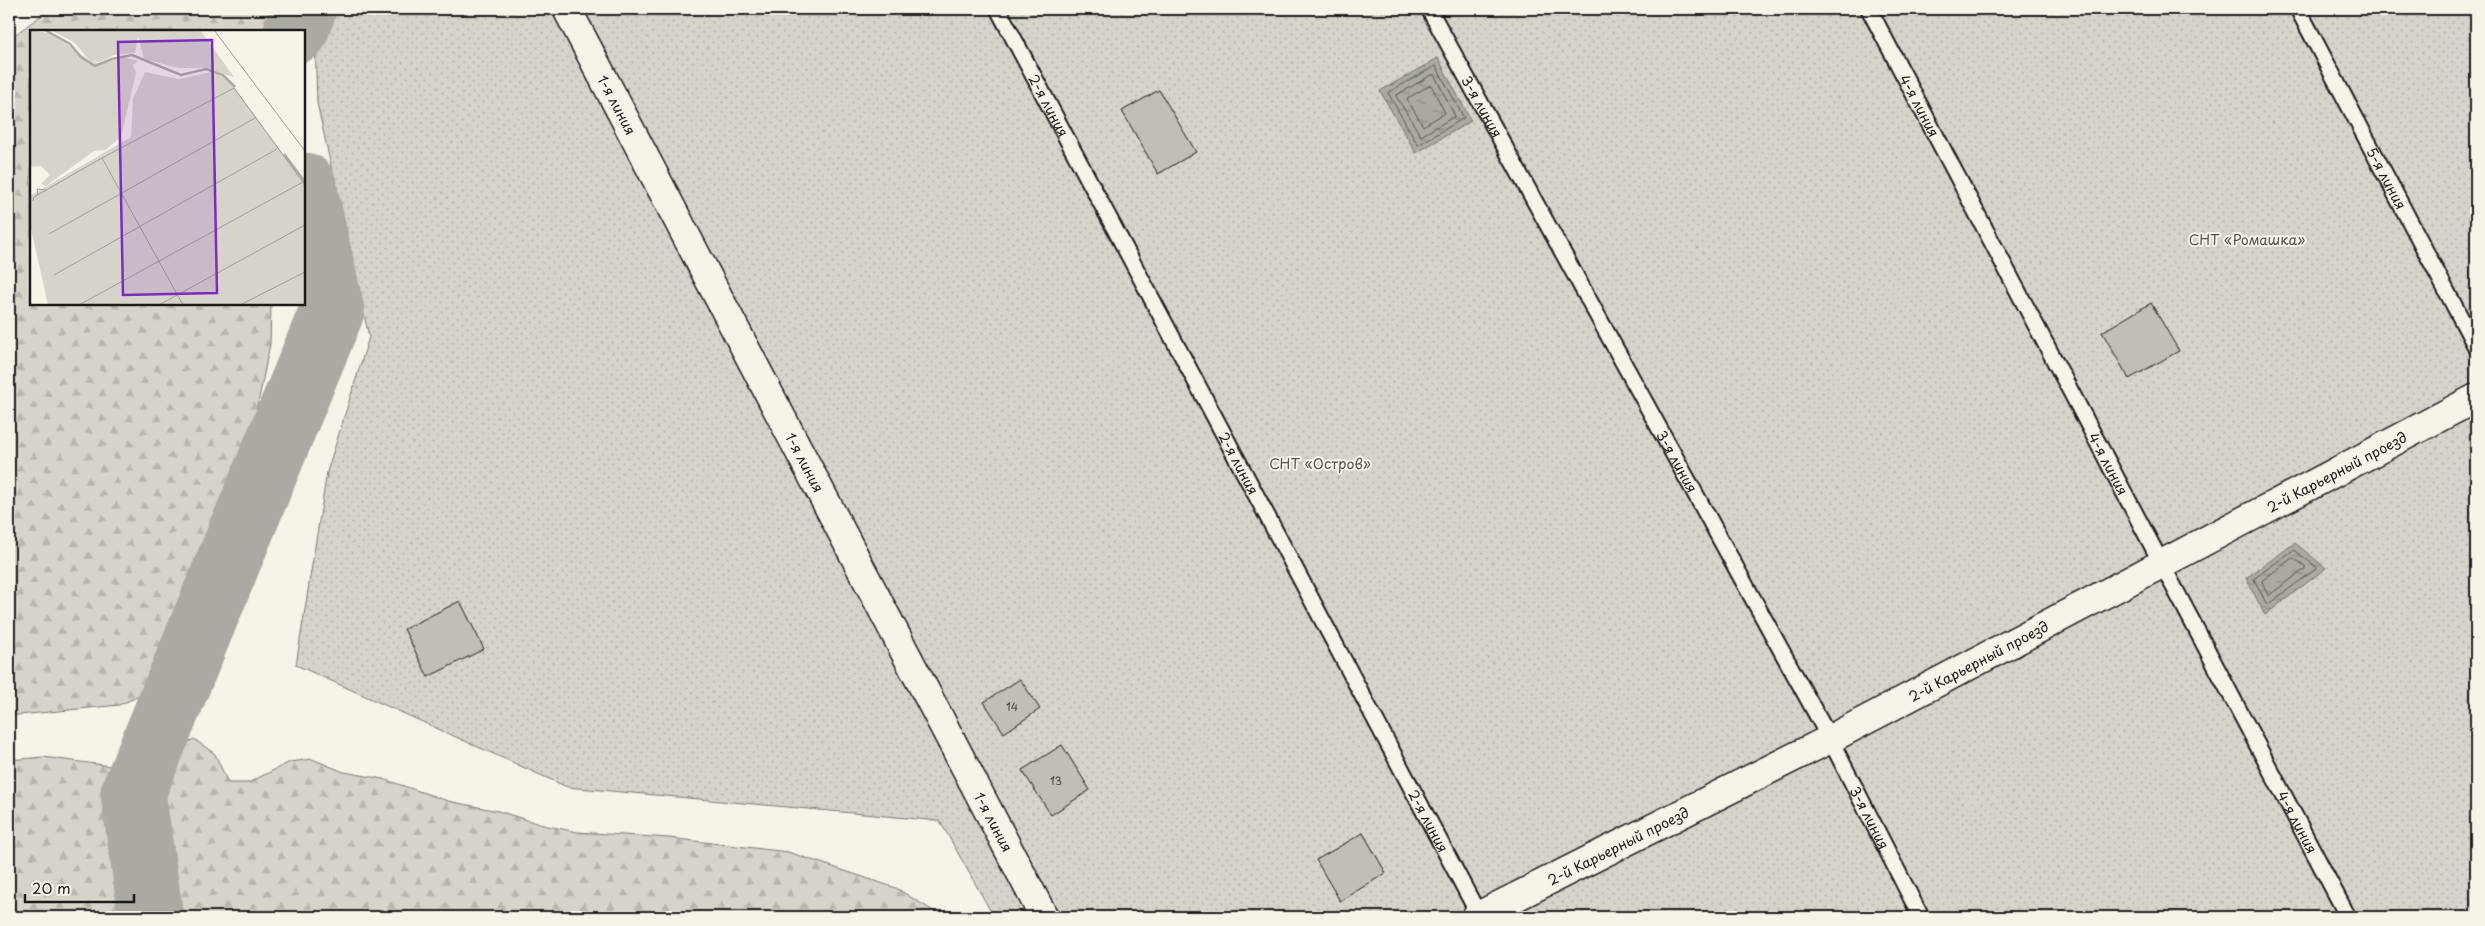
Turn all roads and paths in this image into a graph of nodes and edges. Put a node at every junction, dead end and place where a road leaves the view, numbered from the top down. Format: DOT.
graph roads {
  1 [pos="567,9"];
  2 [pos="998,9"];
  3 [pos="1429,9"];
  4 [pos="1869,9"];
  5 [pos="2298,9"];
  6 [pos="2476,347"];
  7 [pos="2476,398"];
  8 [pos="2160,564"];
  9 [pos="1830,739"];
  10 [pos="1044,917"];
  11 [pos="1478,917"];
  12 [pos="1921,917"];
  13 [pos="2348,917"];
  1 -- 10 [label="street, 1-я линия"];
  2 -- 11 [label="lane, 2-я линия"];
  3 -- 9 [label="lane, 3-я линия"];
  4 -- 8 [label="lane, 4-я линия"];
  5 -- 6 [label="lane, 5-я линия"];
  7 -- 8 [label="street, 2-й Карьерный проезд"];
  8 -- 9 [label="street, 2-й Карьерный проезд"];
  8 -- 13 [label="lane, 4-я линия"];
  9 -- 11 [label="street, 2-й Карьерный проезд"];
  9 -- 12 [label="lane, 3-я линия"];
}
